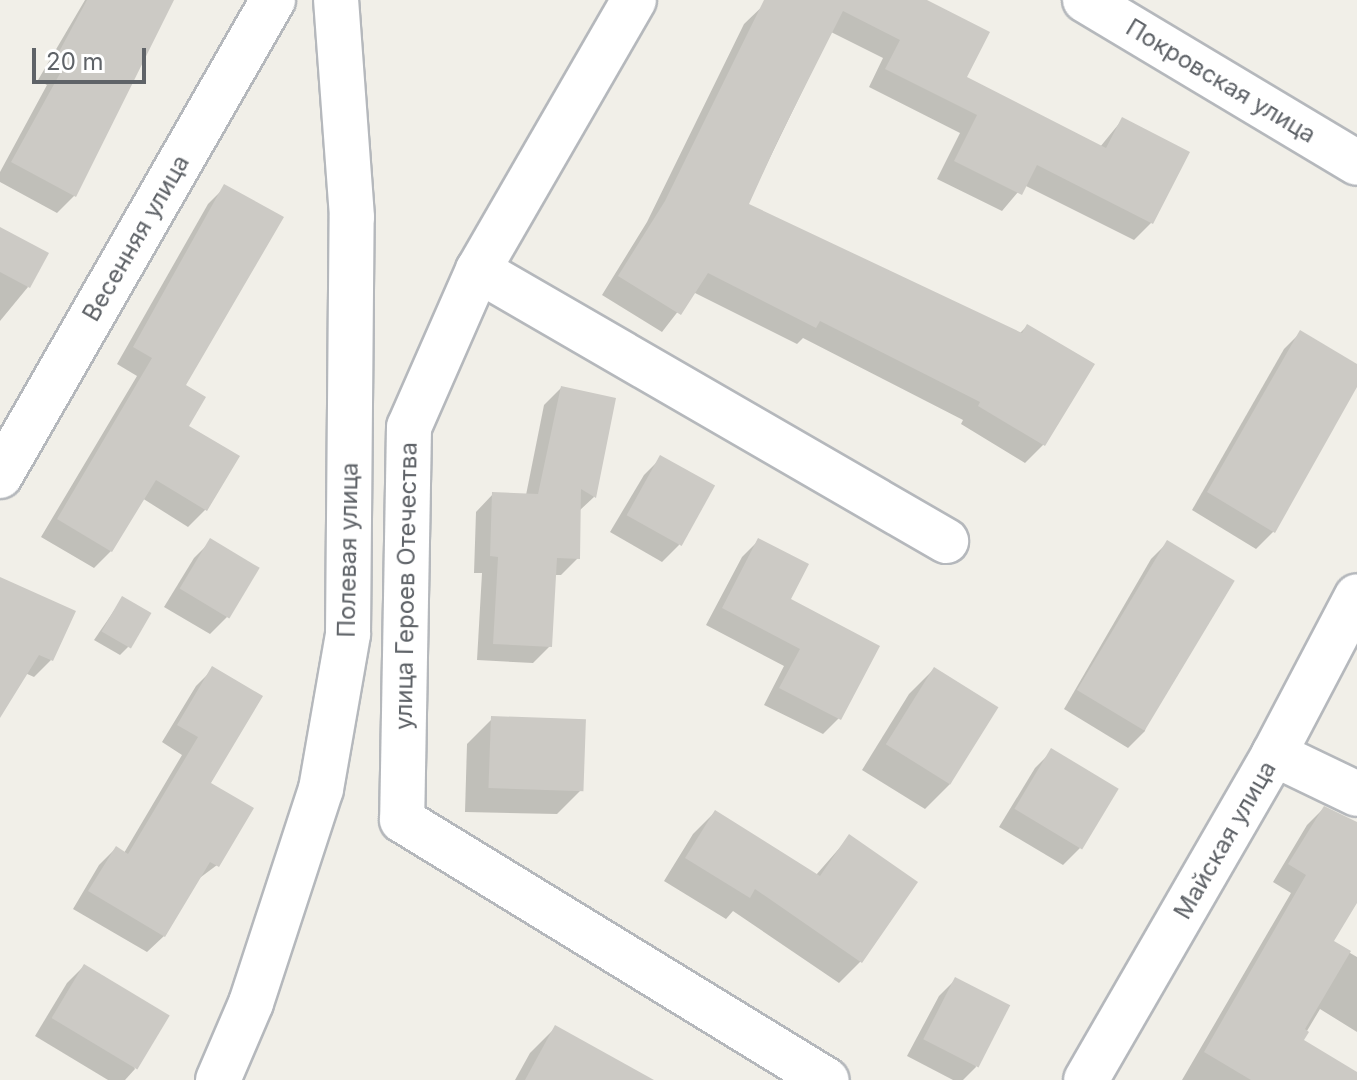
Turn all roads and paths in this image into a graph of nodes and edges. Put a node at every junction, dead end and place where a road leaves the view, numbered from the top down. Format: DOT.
graph roads {
  1 [pos="273,0"];
  2 [pos="336,0"];
  3 [pos="634,0"];
  4 [pos="1085,0"];
  5 [pos="1357,163"];
  6 [pos="478,270"];
  7 [pos="409,427"];
  8 [pos="350,456"];
  9 [pos="0,476"];
  10 [pos="946,541"];
  11 [pos="1357,596"];
  12 [pos="1274,754"];
  13 [pos="1357,794"];
  14 [pos="218,1080"];
  15 [pos="827,1080"];
  16 [pos="1086,1080"];
  1 -- 9 [label="street, Весенняя улица"];
  2 -- 8 [label="street, Полевая улица"];
  3 -- 6 [label="street, улица Героев Отечества"];
  4 -- 5 [label="street, Покровская улица"];
  6 -- 7 [label="street, улица Героев Отечества"];
  6 -- 10 [label="street"];
  7 -- 8 [label="street"];
  7 -- 15 [label="street, улица Героев Отечества"];
  8 -- 14 [label="street, Полевая улица"];
  11 -- 12 [label="street, Майская улица"];
  12 -- 13 [label="street"];
  12 -- 16 [label="street, Майская улица"];
}
